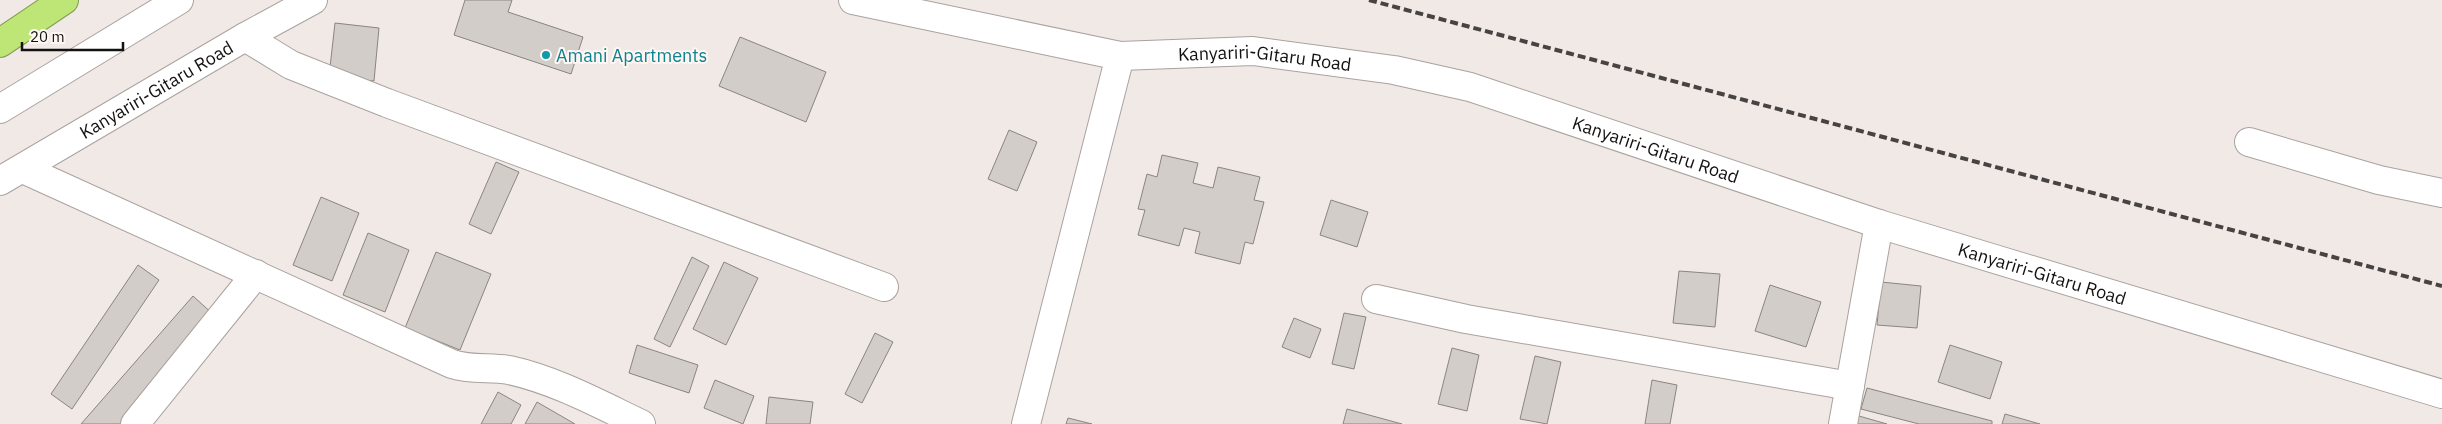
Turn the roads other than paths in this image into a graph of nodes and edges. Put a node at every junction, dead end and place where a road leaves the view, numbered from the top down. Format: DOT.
graph roads {
  1 [pos="64,0"];
  2 [pos="179,0"];
  3 [pos="313,0"];
  4 [pos="853,0"];
  5 [pos="245,37"];
  6 [pos="0,43"];
  7 [pos="1120,56"];
  8 [pos="0,110"];
  9 [pos="2249,142"];
  10 [pos="12,175"];
  11 [pos="2442,193"];
  12 [pos="1879,224"];
  13 [pos="256,274"];
  14 [pos="884,287"];
  15 [pos="1376,299"];
  16 [pos="1850,386"];
  17 [pos="2442,394"];
  18 [pos="135,424"];
  19 [pos="641,424"];
  20 [pos="1026,424"];
  21 [pos="1843,424"];
  1 -- 6 [label="highway"];
  2 -- 8 [label="street"];
  3 -- 5 [label="street, Kanyariri-Gitaru Road"];
  4 -- 7 [label="street, Kanyariri-Gitaru Road"];
  5 -- 10 [label="street, Kanyariri-Gitaru Road"];
  5 -- 14 [label="street"];
  7 -- 12 [label="street, Kanyariri-Gitaru Road"];
  7 -- 20 [label="street"];
  9 -- 11 [label="street"];
  10 -- 13 [label="street"];
  12 -- 16 [label="street"];
  12 -- 17 [label="street, Kanyariri-Gitaru Road"];
  13 -- 18 [label="street"];
  13 -- 19 [label="street"];
  15 -- 16 [label="street"];
  16 -- 21 [label="street"];
}
